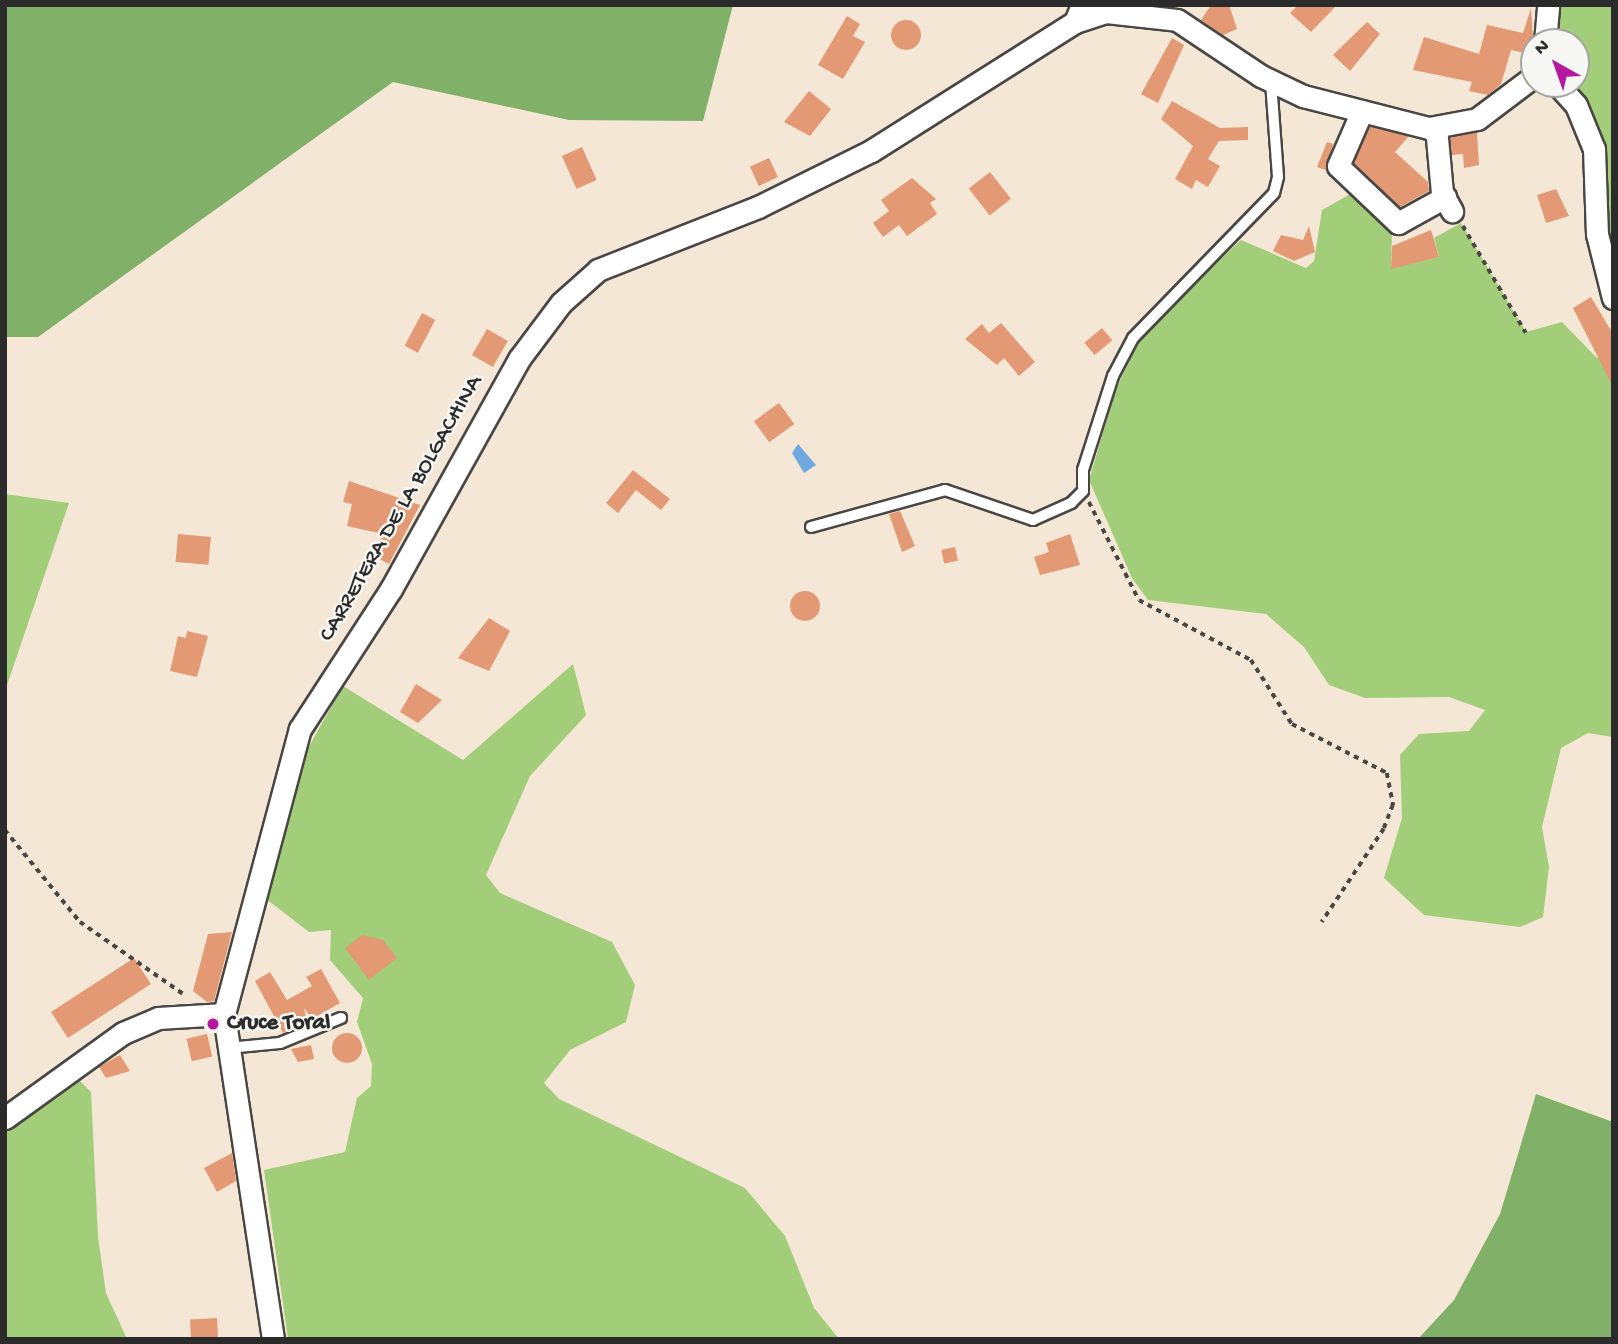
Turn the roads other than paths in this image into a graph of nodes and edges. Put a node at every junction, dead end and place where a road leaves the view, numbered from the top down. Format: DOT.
graph roads {
  1 [pos="1548,5"];
  2 [pos="1175,12"];
  3 [pos="1079,14"];
  4 [pos="1546,28"];
  5 [pos="1271,81"];
  6 [pos="1520,87"];
  7 [pos="1570,98"];
  8 [pos="1362,111"];
  9 [pos="1436,127"];
  10 [pos="1613,298"];
  11 [pos="811,527"];
  12 [pos="225,1014"];
  13 [pos="341,1018"];
  14 [pos="228,1048"];
  15 [pos="5,1118"];
  16 [pos="273,1339"];
  1 -- 4 [label="street"];
  2 -- 3 [label="street"];
  2 -- 5 [label="street"];
  3 -- 12 [label="street, CARRETERA DE LA BOLGACHINA"];
  5 -- 8 [label="street"];
  5 -- 11 [label="lane"];
  6 -- 9 [label="street"];
  7 -- 10 [label="street"];
  8 -- 9 [label="street"];
  8 -- 9 [label="street"];
  12 -- 14 [label="street, CARRETERA DE LA BOLGACHINA"];
  12 -- 15 [label="street"];
  13 -- 14 [label="lane"];
  14 -- 16 [label="street, CARRETERA DE LA BOLGACHINA"];
}
